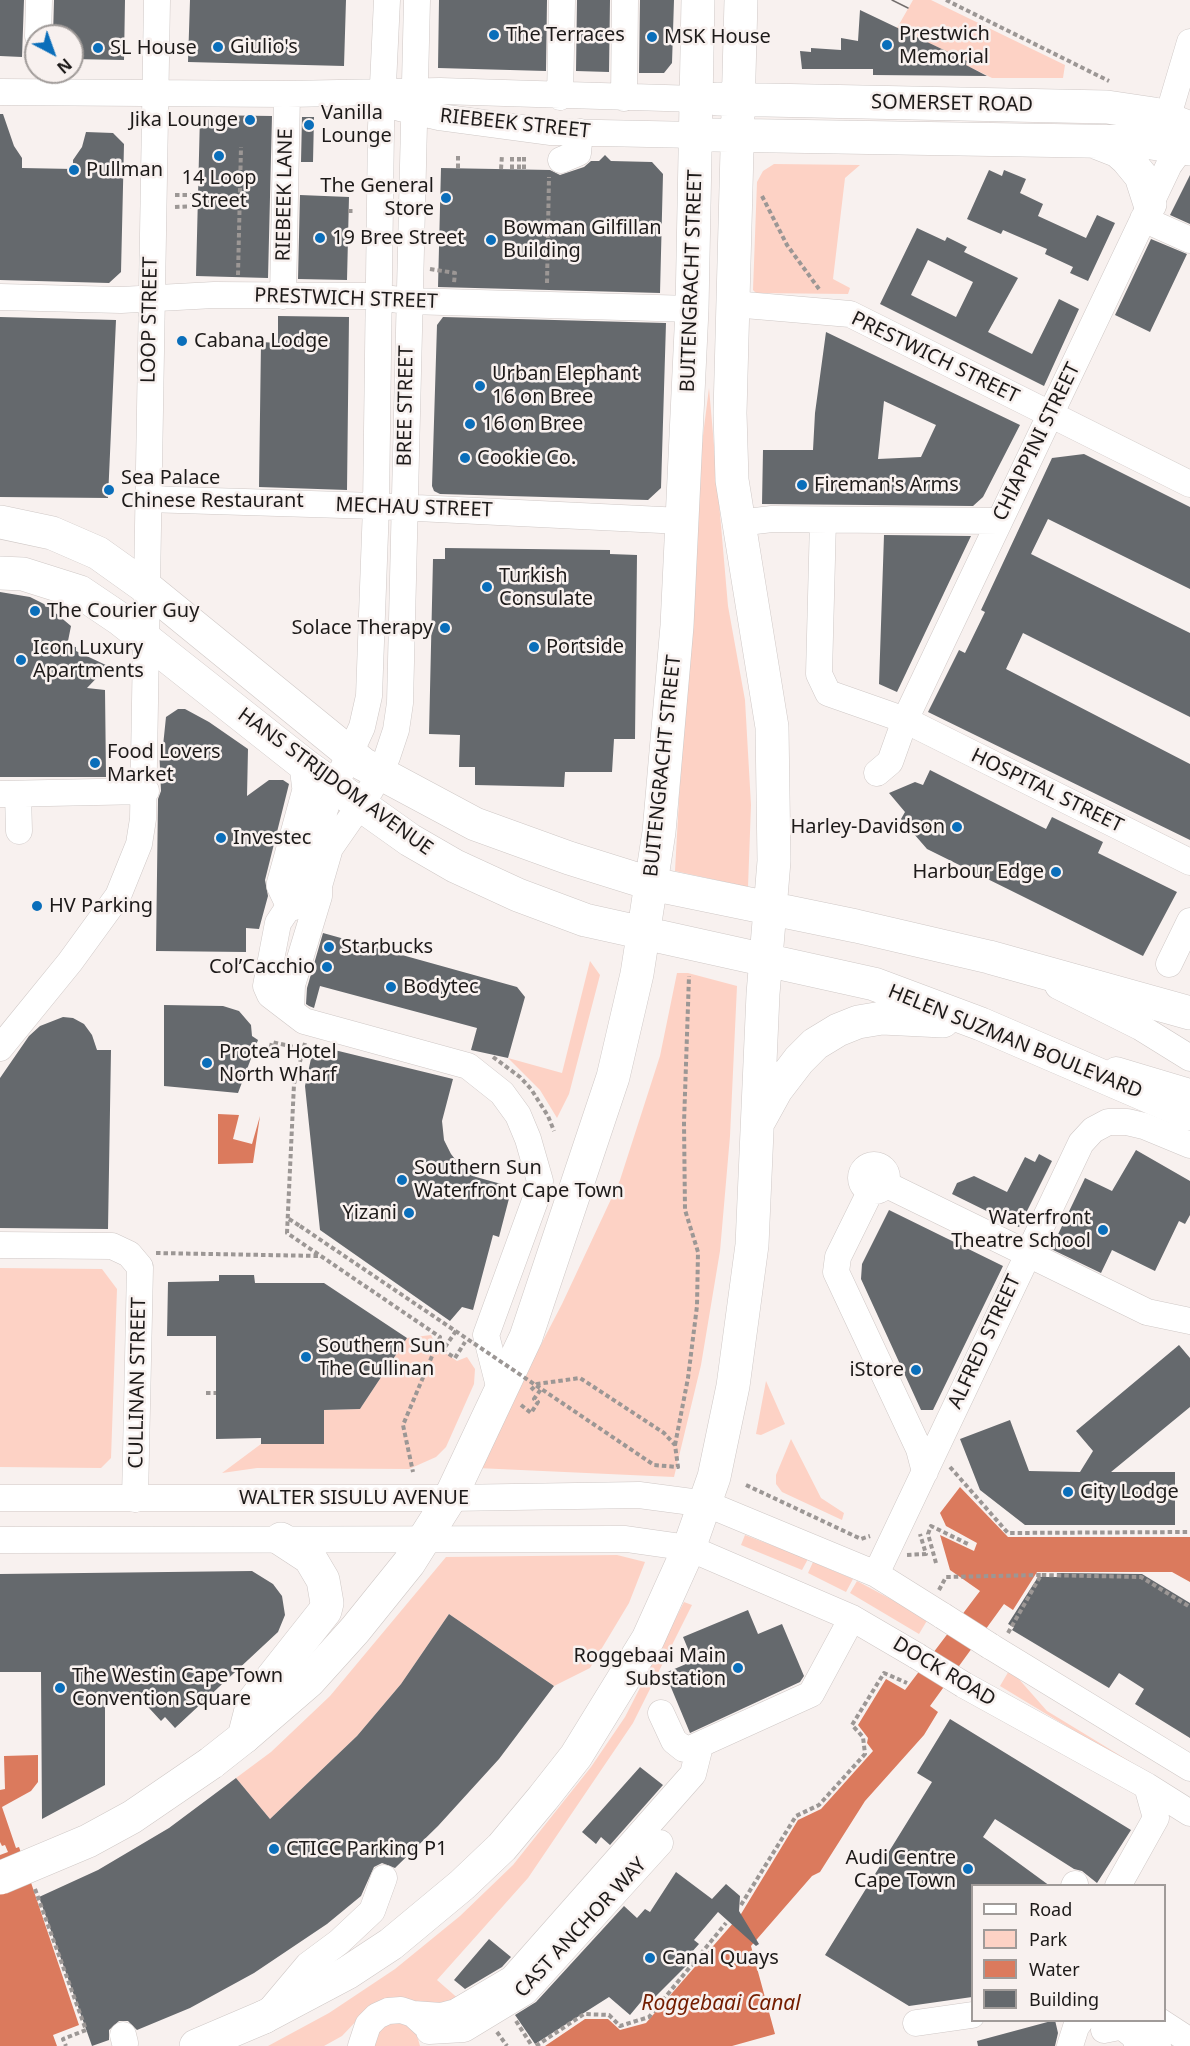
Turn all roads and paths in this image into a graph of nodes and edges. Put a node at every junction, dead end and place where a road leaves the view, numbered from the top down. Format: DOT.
graph roads {
  1 [pos="39,0"];
  2 [pos="157,0"];
  3 [pos="387,0"];
  4 [pos="417,0"];
  5 [pos="562,0"];
  6 [pos="625,0"];
  7 [pos="698,0"];
  8 [pos="741,0"];
  9 [pos="946,0"];
  10 [pos="38,24"];
  11 [pos="1190,42"];
  12 [pos="1110,82"];
  13 [pos="30,84"];
  14 [pos="60,84"];
  15 [pos="0,92"];
  16 [pos="154,92"];
  17 [pos="287,94"];
  18 [pos="560,97"];
  19 [pos="624,98"];
  20 [pos="382,99"];
  21 [pos="697,99"];
  22 [pos="737,99"];
  23 [pos="415,101"];
  24 [pos="580,132"];
  25 [pos="697,135"];
  26 [pos="737,136"];
  27 [pos="1094,141"];
  28 [pos="1178,141"];
  29 [pos="241,147"];
  30 [pos="458,154"];
  31 [pos="502,155"];
  32 [pos="512,155"];
  33 [pos="521,155"];
  34 [pos="555,164"];
  35 [pos="458,168"];
  36 [pos="501,169"];
  37 [pos="512,169"];
  38 [pos="521,169"];
  39 [pos="761,193"];
  40 [pos="173,195"];
  41 [pos="199,195"];
  42 [pos="198,206"];
  43 [pos="174,207"];
  44 [pos="1147,211"];
  45 [pos="1190,240"];
  46 [pos="429,269"];
  47 [pos="238,286"];
  48 [pos="454,292"];
  49 [pos="283,296"];
  50 [pos="0,297"];
  51 [pos="150,297"];
  52 [pos="378,297"];
  53 [pos="408,301"];
  54 [pos="733,304"];
  55 [pos="546,305"];
  56 [pos="692,309"];
  57 [pos="827,312"];
  58 [pos="1051,416"];
  59 [pos="1190,484"];
  60 [pos="146,499"];
  61 [pos="376,506"];
  62 [pos="404,507"];
  63 [pos="823,520"];
  64 [pos="682,521"];
  65 [pos="999,521"];
  66 [pos="0,522"];
  67 [pos="738,523"];
  68 [pos="0,536"];
  69 [pos="0,558"];
  70 [pos="0,573"];
  71 [pos="146,614"];
  72 [pos="905,720"];
  73 [pos="350,754"];
  74 [pos="306,766"];
  75 [pos="877,773"];
  76 [pos="379,774"];
  77 [pos="146,791"];
  78 [pos="9,794"];
  79 [pos="348,794"];
  80 [pos="19,831"];
  81 [pos="1190,862"];
  82 [pos="652,884"];
  83 [pos="771,910"];
  84 [pos="294,917"];
  85 [pos="1190,921"];
  86 [pos="644,933"];
  87 [pos="766,961"];
  88 [pos="1009,962"];
  89 [pos="1169,964"];
  90 [pos="689,976"];
  91 [pos="1189,1013"];
  92 [pos="981,1024"];
  93 [pos="306,1038"];
  94 [pos="0,1048"];
  95 [pos="303,1049"];
  96 [pos="1043,1051"];
  97 [pos="268,1055"];
  98 [pos="1190,1058"];
  99 [pos="1190,1092"];
  100 [pos="1190,1114"];
  101 [pos="758,1123"];
  102 [pos="1190,1145"];
  103 [pos="288,1219"];
  104 [pos="0,1245"];
  105 [pos="1028,1252"];
  106 [pos="321,1256"];
  107 [pos="140,1267"];
  108 [pos="1190,1321"];
  109 [pos="456,1331"];
  110 [pos="465,1342"];
  111 [pos="541,1389"];
  112 [pos="206,1393"];
  113 [pos="216,1393"];
  114 [pos="501,1394"];
  115 [pos="675,1445"];
  116 [pos="934,1466"];
  117 [pos="413,1472"];
  118 [pos="746,1485"];
  119 [pos="0,1498"];
  120 [pos="450,1498"];
  121 [pos="135,1499"];
  122 [pos="707,1504"];
  123 [pos="930,1518"];
  124 [pos="931,1526"];
  125 [pos="1190,1527"];
  126 [pos="1183,1532"];
  127 [pos="1190,1532"];
  128 [pos="874,1533"];
  129 [pos="280,1539"];
  130 [pos="0,1540"];
  131 [pos="425,1540"];
  132 [pos="970,1545"];
  133 [pos="689,1548"];
  134 [pos="913,1554"];
  135 [pos="926,1554"];
  136 [pos="936,1563"];
  137 [pos="876,1574"];
  138 [pos="1041,1575"];
  139 [pos="938,1591"];
  140 [pos="1190,1607"];
  141 [pos="852,1618"];
  142 [pos="999,1640"];
  143 [pos="907,1683"];
  144 [pos="661,1713"];
  145 [pos="239,1741"];
  146 [pos="700,1746"];
  147 [pos="1190,1768"];
  148 [pos="1147,1786"];
  149 [pos="1190,1813"];
  150 [pos="660,1843"];
  151 [pos="15,1878"];
  152 [pos="384,1878"];
  153 [pos="1119,1884"];
  154 [pos="741,1905"];
  155 [pos="726,1923"];
  156 [pos="499,2010"];
  157 [pos="971,2015"];
  158 [pos="264,2017"];
  159 [pos="1148,2022"];
  160 [pos="1161,2022"];
  161 [pos="916,2023"];
  162 [pos="1079,2029"];
  163 [pos="430,2035"];
  164 [pos="1190,2041"];
  165 [pos="356,2042"];
  166 [pos="66,2046"];
  167 [pos="196,2046"];
  168 [pos="468,2046"];
  169 [pos="507,2046"];
  170 [pos="532,2046"];
  171 [pos="536,2046"];
  172 [pos="1138,2046"];
  173 [pos="1158,2046"];
  1 -- 10 [label="street"];
  2 -- 16 [label="street, LOOP STREET"];
  3 -- 20 [label="street, BREE STREET"];
  4 -- 23 [label="street, BREE STREET"];
  5 -- 18 [label="street"];
  6 -- 19 [label="street"];
  7 -- 21 [label="main road, BUITENGRACHT STREET"];
  8 -- 22 [label="main road, BUITENGRACHT STREET"];
  9 -- 12 [label="path"];
  11 -- 28 [label="street, CHIAPPINI STREET"];
  13 -- 15 [label="street, RIEBEEK STREET"];
  14 -- 16 [label="street, RIEBEEK STREET"];
  16 -- 17 [label="street, RIEBEEK STREET"];
  16 -- 51 [label="street, LOOP STREET"];
  17 -- 20 [label="street, RIEBEEK STREET"];
  17 -- 49 [label="street, RIEBEEK LANE"];
  18 -- 19 [label="street, RIEBEEK STREET"];
  18 -- 23 [label="street, RIEBEEK STREET"];
  19 -- 21 [label="street, RIEBEEK STREET"];
  20 -- 23 [label="street, RIEBEEK STREET"];
  20 -- 52 [label="street, BREE STREET"];
  21 -- 22 [label="main road, RIEBEEK STREET"];
  21 -- 25 [label="main road, BUITENGRACHT STREET"];
  22 -- 26 [label="main road, BUITENGRACHT STREET"];
  22 -- 28 [label="main road, SOMERSET ROAD"];
  23 -- 24 [label="street, RIEBEEK STREET"];
  23 -- 53 [label="street, BREE STREET"];
  24 -- 25 [label="street, RIEBEEK STREET"];
  24 -- 34 [label="street"];
  25 -- 26 [label="main road, RIEBEEK STREET"];
  25 -- 56 [label="main road, BUITENGRACHT STREET"];
  26 -- 27 [label="main road, SOMERSET ROAD"];
  26 -- 54 [label="main road, BUITENGRACHT STREET"];
  27 -- 28 [label="main road, SOMERSET ROAD"];
  27 -- 44 [label="main road"];
  28 -- 44 [label="street, CHIAPPINI STREET"];
  29 -- 47 [label="path"];
  30 -- 35 [label="path"];
  31 -- 36 [label="path"];
  32 -- 37 [label="path"];
  33 -- 38 [label="path"];
  34 -- 55 [label="path"];
  39 -- 57 [label="path"];
  40 -- 41 [label="path"];
  42 -- 43 [label="path"];
  44 -- 45 [label="street"];
  44 -- 58 [label="street, CHIAPPINI STREET"];
  46 -- 48 [label="path"];
  49 -- 51 [label="street, PRESTWICH STREET"];
  49 -- 52 [label="street, PRESTWICH STREET"];
  50 -- 51 [label="street, PRESTWICH STREET"];
  51 -- 60 [label="street, LOOP STREET"];
  52 -- 53 [label="street, PRESTWICH STREET"];
  52 -- 61 [label="street, BREE STREET"];
  53 -- 55 [label="street, PRESTWICH STREET"];
  53 -- 62 [label="street, BREE STREET"];
  54 -- 57 [label="street, PRESTWICH STREET"];
  54 -- 67 [label="main road, BUITENGRACHT STREET"];
  55 -- 56 [label="street, PRESTWICH STREET"];
  56 -- 64 [label="main road, BUITENGRACHT STREET"];
  57 -- 58 [label="street, PRESTWICH STREET"];
  58 -- 59 [label="street, PRESTWICH STREET"];
  58 -- 65 [label="street, CHIAPPINI STREET"];
  60 -- 61 [label="street, MECHAU STREET"];
  60 -- 71 [label="street, LOOP STREET"];
  61 -- 62 [label="street, MECHAU STREET"];
  61 -- 73 [label="street, BREE STREET"];
  62 -- 64 [label="street, MECHAU STREET"];
  62 -- 76 [label="street, BREE STREET"];
  63 -- 65 [label="street"];
  63 -- 67 [label="street"];
  63 -- 72 [label="street, HOSPITAL STREET"];
  64 -- 82 [label="main road, BUITENGRACHT STREET"];
  65 -- 72 [label="street, CHIAPPINI STREET"];
  66 -- 71 [label="main road, HANS STRIJDOM AVENUE"];
  67 -- 83 [label="main road, BUITENGRACHT STREET"];
  68 -- 71 [label="street"];
  69 -- 71 [label="street"];
  70 -- 71 [label="main road, HANS STRIJDOM AVENUE"];
  71 -- 73 [label="main road, HANS STRIJDOM AVENUE"];
  71 -- 74 [label="main road, HANS STRIJDOM AVENUE"];
  71 -- 77 [label="street, LOOP STREET"];
  71 -- 79 [label="street"];
  72 -- 75 [label="street, CHIAPPINI STREET"];
  72 -- 81 [label="street, HOSPITAL STREET"];
  73 -- 76 [label="main road, HANS STRIJDOM AVENUE"];
  73 -- 79 [label="street, BREE STREET"];
  74 -- 79 [label="main road, HANS STRIJDOM AVENUE"];
  74 -- 84 [label="main road"];
  76 -- 79 [label="street, BREE STREET"];
  76 -- 82 [label="main road, HANS STRIJDOM AVENUE"];
  77 -- 78 [label="street"];
  77 -- 94 [label="street, LOOP STREET"];
  78 -- 80 [label="street"];
  79 -- 84 [label="street"];
  79 -- 86 [label="main road, HANS STRIJDOM AVENUE"];
  82 -- 83 [label="main road, HANS STRIJDOM AVENUE"];
  82 -- 86 [label="main road, BUITENGRACHT STREET"];
  83 -- 87 [label="main road, BUITENGRACHT STREET"];
  83 -- 88 [label="main road"];
  84 -- 114 [label="street"];
  85 -- 89 [label="street"];
  86 -- 87 [label="main road, HANS STRIJDOM AVENUE"];
  86 -- 114 [label="main road, BUITENGRACHT STREET"];
  87 -- 92 [label="main road, HELEN SUZMAN BOULEVARD"];
  87 -- 101 [label="main road, BUITENGRACHT STREET"];
  88 -- 91 [label="main road"];
  88 -- 98 [label="street"];
  90 -- 115 [label="path"];
  92 -- 96 [label="main road, HELEN SUZMAN BOULEVARD"];
  92 -- 101 [label="main road"];
  93 -- 95 [label="path"];
  95 -- 97 [label="path"];
  95 -- 103 [label="path"];
  96 -- 99 [label="street"];
  96 -- 100 [label="main road, HELEN SUZMAN BOULEVARD"];
  101 -- 122 [label="main road, BUITENGRACHT STREET"];
  102 -- 105 [label="street, ALFRED STREET"];
  103 -- 106 [label="path"];
  103 -- 109 [label="path, bridge"];
  104 -- 107 [label="street"];
  105 -- 108 [label="street"];
  105 -- 116 [label="street, ALFRED STREET"];
  105 -- 116 [label="street"];
  106 -- 107 [label="path"];
  106 -- 117 [label="path"];
  107 -- 121 [label="street, CULLINAN STREET"];
  109 -- 110 [label="path"];
  109 -- 111 [label="path, bridge"];
  111 -- 115 [label="path, bridge"];
  111 -- 115 [label="path"];
  112 -- 113 [label="path"];
  114 -- 120 [label="main road, BUITENGRACHT STREET"];
  116 -- 126 [label="path"];
  116 -- 137 [label="street, ALFRED STREET"];
  118 -- 128 [label="path"];
  119 -- 121 [label="street, WALTER SISULU AVENUE"];
  120 -- 121 [label="street, WALTER SISULU AVENUE"];
  120 -- 122 [label="street, WALTER SISULU AVENUE"];
  120 -- 131 [label="main road, BUITENGRACHT STREET"];
  122 -- 133 [label="main road, BUITENGRACHT STREET"];
  122 -- 137 [label="street"];
  123 -- 124 [label="path"];
  124 -- 132 [label="path"];
  124 -- 136 [label="path"];
  125 -- 126 [label="path"];
  126 -- 127 [label="path"];
  129 -- 130 [label="street, WALTER SISULU AVENUE"];
  129 -- 131 [label="street, WALTER SISULU AVENUE"];
  129 -- 145 [label="main road"];
  131 -- 133 [label="street, WALTER SISULU AVENUE"];
  131 -- 145 [label="main road, BUITENGRACHT STREET"];
  133 -- 141 [label="street, DOCK ROAD"];
  133 -- 158 [label="main road, BUITENGRACHT STREET"];
  134 -- 135 [label="path"];
  137 -- 142 [label="street, bridge"];
  138 -- 139 [label="path"];
  138 -- 140 [label="path"];
  138 -- 142 [label="path"];
  141 -- 146 [label="street"];
  141 -- 148 [label="street, DOCK ROAD, bridge"];
  142 -- 147 [label="street"];
  143 -- 154 [label="path"];
  144 -- 146 [label="street"];
  145 -- 151 [label="main road, BUITENGRACHT STREET, bridge"];
  146 -- 163 [label="street"];
  148 -- 149 [label="street, DOCK ROAD"];
  148 -- 153 [label="street"];
  150 -- 156 [label="street, CAST ANCHOR WAY"];
  151 -- 166 [label="path"];
  152 -- 158 [label="street"];
  155 -- 171 [label="path"];
  156 -- 163 [label="street, CAST ANCHOR WAY"];
  156 -- 168 [label="street, CAST ANCHOR WAY"];
  157 -- 161 [label="street"];
  158 -- 167 [label="main road, BUITENGRACHT STREET"];
  159 -- 173 [label="street"];
  160 -- 164 [label="street"];
  162 -- 172 [label="street"];
  163 -- 165 [label="street, CAST ANCHOR WAY"];
  169 -- 170 [label="path"];
}
